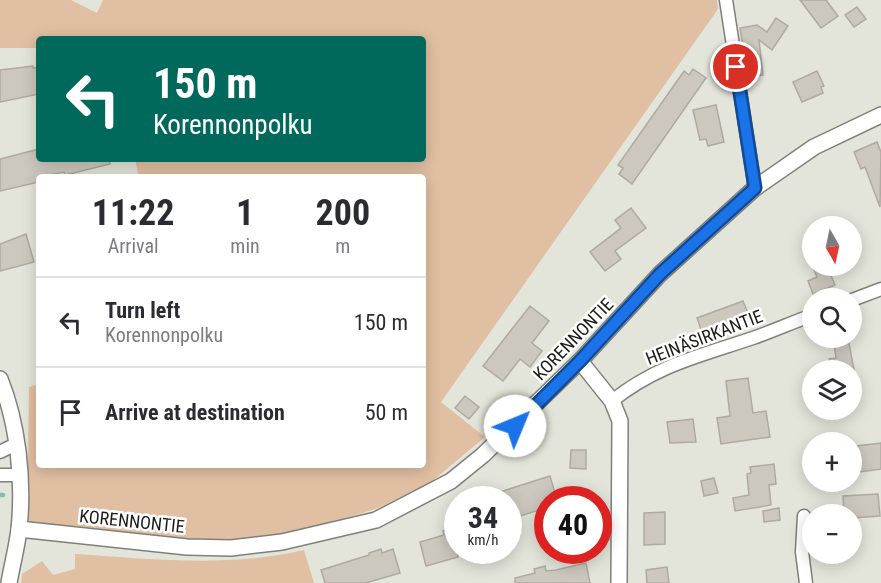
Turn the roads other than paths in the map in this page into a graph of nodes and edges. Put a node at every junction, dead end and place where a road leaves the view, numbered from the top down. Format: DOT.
graph roads {
  1 [pos="726,0"];
  2 [pos="881,115"];
  3 [pos="755,188"];
  4 [pos="881,289"];
  5 [pos="862,296"];
  6 [pos="802,319"];
  7 [pos="580,361"];
  8 [pos="0,379"];
  9 [pos="612,401"];
  10 [pos="16,444"];
  11 [pos="0,452"];
  12 [pos="0,475"];
  13 [pos="19,475"];
  14 [pos="19,529"];
  15 [pos="804,564"];
  16 [pos="9,583"];
  17 [pos="619,583"];
  18 [pos="806,583"];
  1 -- 3 [label="street"];
  2 -- 3 [label="street, KORENNONTIE"];
  3 -- 7 [label="street, KORENNONTIE"];
  4 -- 5 [label="street"];
  6 -- 9 [label="street, HEINÄSIRKANTIE"];
  7 -- 9 [label="street"];
  7 -- 14 [label="street, KORENNONTIE"];
  8 -- 10 [label="street"];
  9 -- 17 [label="street"];
  10 -- 11 [label="street"];
  10 -- 13 [label="street"];
  12 -- 13 [label="street"];
  13 -- 14 [label="street"];
  14 -- 16 [label="street"];
  15 -- 18 [label="street"];
}
